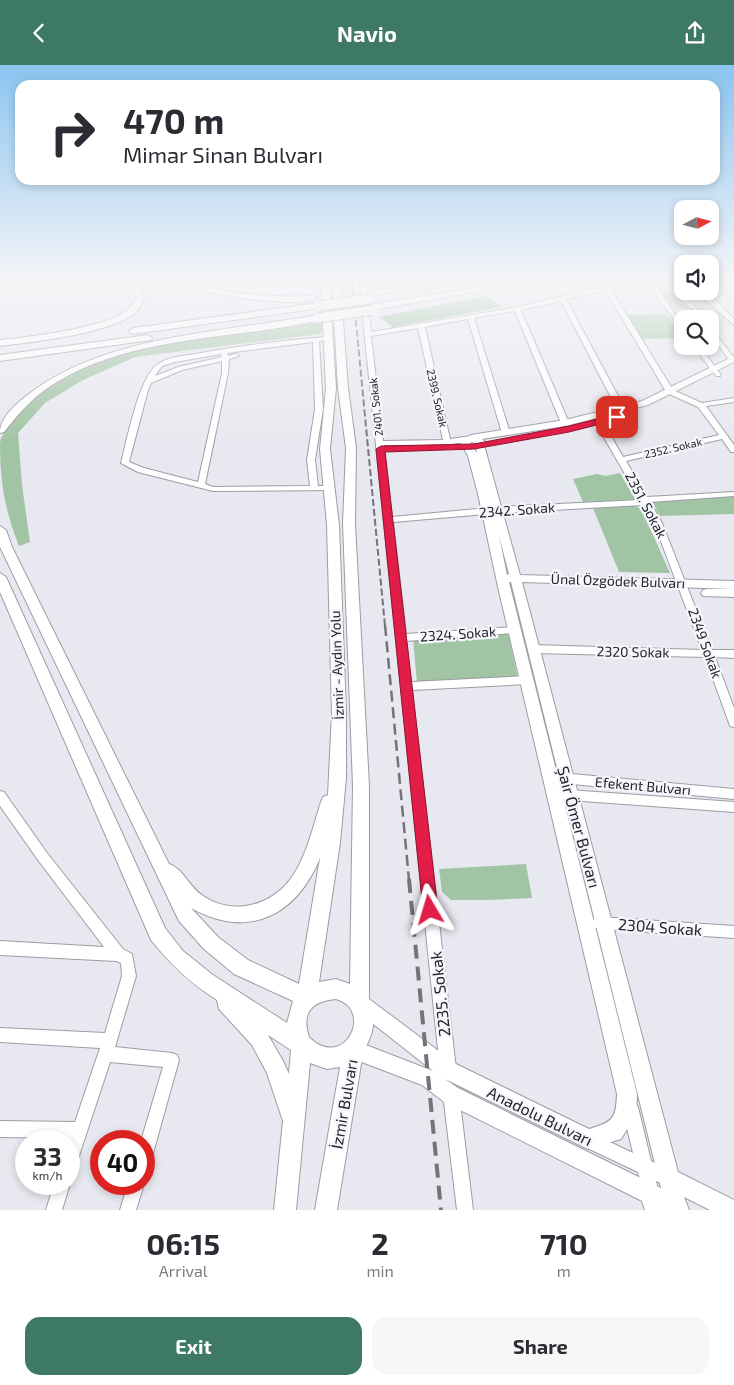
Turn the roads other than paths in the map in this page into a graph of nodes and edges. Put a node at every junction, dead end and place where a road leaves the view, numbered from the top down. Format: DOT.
graph roads {
  1 [pos="74,333"];
  2 [pos="106,333"];
  3 [pos="194,333"];
  4 [pos="322,333"];
  5 [pos="331,333"];
  6 [pos="372,333"];
  7 [pos="423,333"];
  8 [pos="475,333"];
  9 [pos="528,333"];
  10 [pos="581,333"];
  11 [pos="637,333"];
  12 [pos="369,334"];
  13 [pos="322,339"];
  14 [pos="719,343"];
  15 [pos="4,350"];
  16 [pos="225,355"];
  17 [pos="703,355"];
  18 [pos="174,360"];
  19 [pos="733,363"];
  20 [pos="180,368"];
  21 [pos="715,372"];
  22 [pos="148,382"];
  23 [pos="675,390"];
  24 [pos="734,400"];
  25 [pos="701,405"];
  26 [pos="621,409"];
  27 [pos="596,419"];
  28 [pos="567,426"];
  29 [pos="0,430"];
  30 [pos="506,433"];
  31 [pos="724,435"];
  32 [pos="338,439"];
  33 [pos="447,441"];
  34 [pos="473,443"];
  35 [pos="380,446"];
  36 [pos="734,449"];
  37 [pos="338,454"];
  38 [pos="621,460"];
  39 [pos="201,486"];
  40 [pos="314,488"];
  41 [pos="331,488"];
  42 [pos="734,494"];
  43 [pos="645,501"];
  44 [pos="494,511"];
  45 [pos="389,520"];
  46 [pos="0,530"];
  47 [pos="0,577"];
  48 [pos="510,582"];
  49 [pos="734,585"];
  50 [pos="685,588"];
  51 [pos="734,593"];
  52 [pos="515,630"];
  53 [pos="400,638"];
  54 [pos="533,649"];
  55 [pos="709,653"];
  56 [pos="734,654"];
  57 [pos="528,680"];
  58 [pos="405,686"];
  59 [pos="733,715"];
  60 [pos="338,778"];
  61 [pos="559,778"];
  62 [pos="734,794"];
  63 [pos="563,795"];
  64 [pos="0,796"];
  65 [pos="734,807"];
  66 [pos="155,854"];
  67 [pos="586,923"];
  68 [pos="605,923"];
  69 [pos="734,932"];
  70 [pos="0,948"];
  71 [pos="118,954"];
  72 [pos="206,982"];
  73 [pos="308,997"];
  74 [pos="359,1002"];
  75 [pos="0,1035"];
  76 [pos="302,1045"];
  77 [pos="107,1047"];
  78 [pos="354,1049"];
  79 [pos="449,1071"];
  80 [pos="627,1094"];
  81 [pos="451,1095"];
  82 [pos="295,1123"];
  83 [pos="0,1129"];
  84 [pos="78,1130"];
  85 [pos="152,1130"];
  86 [pos="588,1139"];
  87 [pos="645,1166"];
  88 [pos="669,1179"];
  89 [pos="59,1195"];
  90 [pos="133,1195"];
  91 [pos="653,1202"];
  92 [pos="679,1209"];
  93 [pos="54,1210"];
  94 [pos="128,1210"];
  95 [pos="285,1210"];
  96 [pos="326,1210"];
  97 [pos="465,1210"];
  98 [pos="732,1210"];
  1 -- 15 [label="highway"];
  2 -- 15 [label="highway"];
  3 -- 29 [label="highway"];
  4 -- 13 [label="highway, İzmir - Aydın Yolu"];
  5 -- 32 [label="highway, İzmir - Aydın Yolu"];
  6 -- 12 [label="street"];
  7 -- 33 [label="street, 2399. Sokak"];
  8 -- 30 [label="street"];
  9 -- 28 [label="street"];
  10 -- 26 [label="street"];
  11 -- 23 [label="street"];
  12 -- 35 [label="street, 2401. Sokak"];
  13 -- 16 [label="street"];
  13 -- 32 [label="highway, İzmir - Aydın Yolu"];
  13 -- 40 [label="street"];
  14 -- 19 [label="street"];
  16 -- 18 [label="street"];
  16 -- 20 [label="street"];
  16 -- 39 [label="street"];
  17 -- 21 [label="street"];
  18 -- 20 [label="street"];
  18 -- 22 [label="street"];
  19 -- 21 [label="main road"];
  20 -- 22 [label="street"];
  21 -- 23 [label="main road"];
  22 -- 39 [label="street"];
  23 -- 25 [label="street"];
  23 -- 26 [label="main road"];
  23 -- 27 [label="main road"];
  24 -- 25 [label="street"];
  25 -- 31 [label="street"];
  26 -- 27 [label="main road"];
  27 -- 28 [label="main road"];
  27 -- 38 [label="street, 2351. Sokak"];
  28 -- 30 [label="main road"];
  28 -- 34 [label="main road"];
  30 -- 34 [label="main road"];
  31 -- 36 [label="street"];
  31 -- 38 [label="street, 2352. Sokak"];
  32 -- 37 [label="highway, İzmir - Aydın Yolu"];
  32 -- 37 [label="highway, İzmir - Aydın Yolu"];
  33 -- 34 [label="street"];
  33 -- 35 [label="street"];
  34 -- 35 [label="street"];
  34 -- 44 [label="main road, Şair Ömer Bulvarı"];
  35 -- 45 [label="street, 2235. Sokak"];
  37 -- 41 [label="highway, İzmir - Aydın Yolu"];
  37 -- 74 [label="highway, İzmir - Aydın Yolu"];
  38 -- 43 [label="street, 2351. Sokak"];
  39 -- 40 [label="street"];
  40 -- 41 [label="street"];
  41 -- 60 [label="highway, İzmir - Aydın Yolu"];
  42 -- 43 [label="street, 2342. Sokak"];
  43 -- 44 [label="street, 2342. Sokak"];
  43 -- 50 [label="street, 2351. Sokak"];
  44 -- 45 [label="street, 2342. Sokak"];
  44 -- 48 [label="main road, Şair Ömer Bulvarı"];
  45 -- 53 [label="street, 2235. Sokak"];
  46 -- 66 [label="highway"];
  47 -- 72 [label="highway"];
  48 -- 50 [label="main road, Ünal Özgödek Bulvarı"];
  48 -- 52 [label="main road, Şair Ömer Bulvarı"];
  48 -- 54 [label="main road, Şair Ömer Bulvarı"];
  49 -- 50 [label="main road, Ünal Özgödek Bulvarı"];
  50 -- 51 [label="main road, Ünal Özgödek Bulvarı"];
  50 -- 55 [label="street, 2349 Sokak"];
  52 -- 53 [label="street, 2324. Sokak"];
  52 -- 57 [label="main road, Şair Ömer Bulvarı"];
  53 -- 58 [label="street, 2235. Sokak"];
  54 -- 55 [label="street, 2320 Sokak"];
  54 -- 61 [label="main road, Şair Ömer Bulvarı"];
  55 -- 56 [label="street, 2320 Sokak"];
  55 -- 59 [label="street, 2349 Sokak"];
  57 -- 58 [label="street"];
  57 -- 61 [label="main road, Şair Ömer Bulvarı"];
  58 -- 79 [label="street, 2235. Sokak"];
  60 -- 66 [label="highway"];
  60 -- 73 [label="highway, İzmir - Aydın Yolu"];
  61 -- 62 [label="street, Efekent Bulvarı"];
  61 -- 63 [label="main road, Şair Ömer Bulvarı"];
  63 -- 65 [label="street, Efekent Bulvarı"];
  63 -- 67 [label="main road, Şair Ömer Bulvarı"];
  63 -- 68 [label="main road, Şair Ömer Bulvarı"];
  64 -- 71 [label="street"];
  66 -- 73 [label="highway"];
  67 -- 68 [label="street, 2304 Sokak"];
  67 -- 80 [label="main road, Şair Ömer Bulvarı"];
  68 -- 69 [label="street, 2304 Sokak"];
  68 -- 88 [label="main road, Şair Ömer Bulvarı"];
  70 -- 71 [label="street"];
  71 -- 77 [label="street"];
  72 -- 76 [label="highway"];
  72 -- 82 [label="highway"];
  73 -- 74 [label="highway"];
  73 -- 76 [label="highway, İzmir - Aydın Yolu"];
  74 -- 78 [label="highway, İzmir Bulvarı"];
  74 -- 79 [label="main road, Anadolu Bulvarı"];
  75 -- 77 [label="street"];
  76 -- 78 [label="highway"];
  76 -- 82 [label="highway"];
  77 -- 84 [label="street"];
  77 -- 85 [label="street"];
  78 -- 81 [label="main road, Anadolu Bulvarı"];
  78 -- 96 [label="highway, İzmir Bulvarı"];
  79 -- 81 [label="street, 2235. Sokak"];
  79 -- 86 [label="main road, Anadolu Bulvarı"];
  80 -- 86 [label="main road"];
  80 -- 87 [label="street, Şair Ömer Bulvarı"];
  81 -- 91 [label="main road, Anadolu Bulvarı"];
  81 -- 97 [label="street, 2235. Sokak"];
  82 -- 95 [label="highway"];
  83 -- 84 [label="street"];
  86 -- 87 [label="street, Anadolu Bulvarı"];
  87 -- 88 [label="street, Anadolu Bulvarı"];
  87 -- 91 [label="street, Şair Ömer Bulvarı"];
  88 -- 92 [label="main road, Şair Ömer Bulvarı"];
  88 -- 98 [label="main road, Anadolu Bulvarı"];
  89 -- 93 [label="street"];
  90 -- 94 [label="street"];
  91 -- 92 [label="main road, Anadolu Bulvarı"];
}
